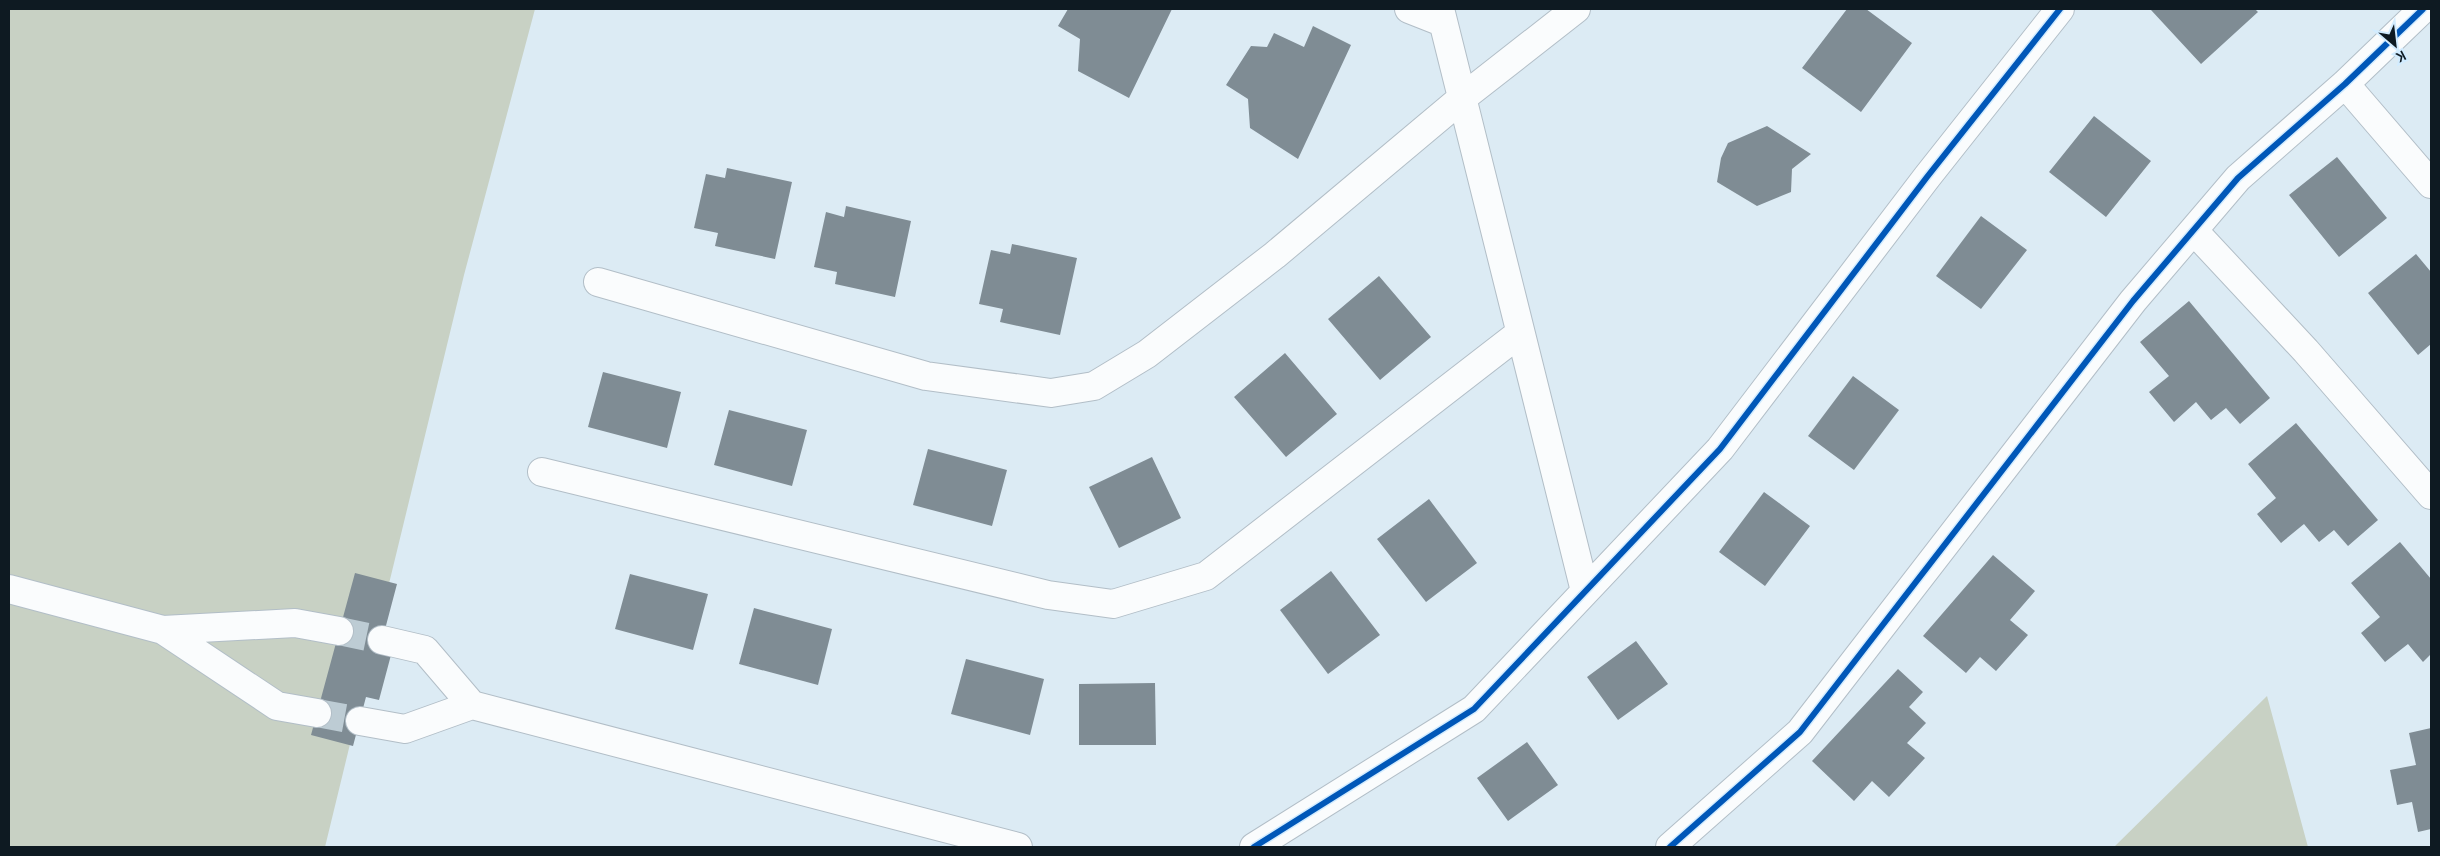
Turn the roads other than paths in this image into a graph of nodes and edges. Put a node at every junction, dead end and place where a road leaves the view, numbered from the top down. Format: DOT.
graph roads {
  1 [pos="1408,9"];
  2 [pos="1576,9"];
  3 [pos="2060,9"];
  4 [pos="2424,9"];
  5 [pos="1441,16"];
  6 [pos="2345,84"];
  7 [pos="1461,99"];
  8 [pos="2431,184"];
  9 [pos="2194,230"];
  10 [pos="598,282"];
  11 [pos="1520,333"];
  12 [pos="542,472"];
  13 [pos="2431,494"];
  14 [pos="9,589"];
  15 [pos="1585,591"];
  16 [pos="163,630"];
  17 [pos="339,631"];
  18 [pos="382,640"];
  19 [pos="472,705"];
  20 [pos="317,713"];
  21 [pos="360,721"];
  22 [pos="1018,847"];
  23 [pos="1254,847"];
  24 [pos="1670,847"];
  1 -- 5 [label="street"];
  2 -- 7 [label="street"];
  3 -- 15 [label="street"];
  4 -- 6 [label="street"];
  5 -- 7 [label="street"];
  6 -- 8 [label="street"];
  6 -- 9 [label="street"];
  7 -- 10 [label="street"];
  7 -- 11 [label="street"];
  9 -- 13 [label="street"];
  9 -- 24 [label="street"];
  11 -- 12 [label="street"];
  11 -- 15 [label="street"];
  14 -- 16 [label="street"];
  15 -- 23 [label="street"];
  16 -- 17 [label="street"];
  16 -- 20 [label="street"];
  18 -- 19 [label="street"];
  19 -- 21 [label="street"];
  19 -- 22 [label="street"];
}
